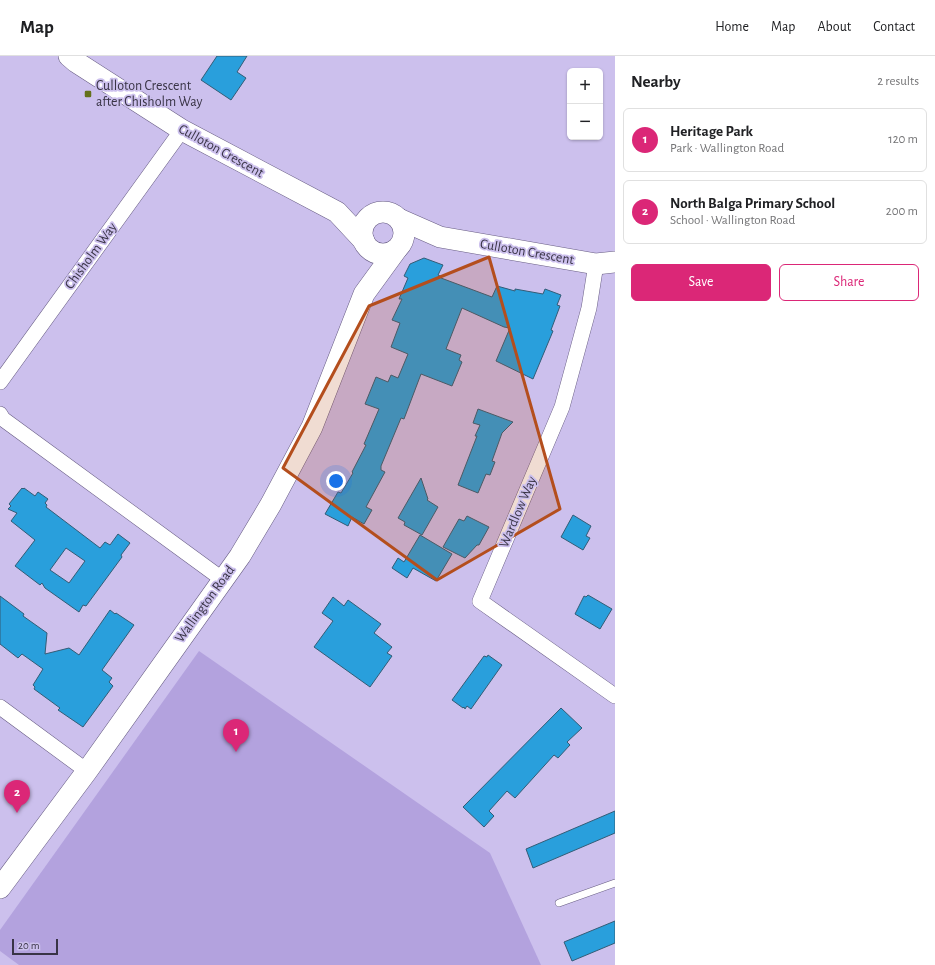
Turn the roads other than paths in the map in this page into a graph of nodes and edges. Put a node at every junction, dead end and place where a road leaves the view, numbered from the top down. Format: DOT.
graph roads {
  1 [pos="69,56"];
  2 [pos="182,130"];
  3 [pos="337,212"];
  4 [pos="373,215"];
  5 [pos="399,219"];
  6 [pos="440,237"];
  7 [pos="366,244"];
  8 [pos="399,247"];
  9 [pos="605,263"];
  10 [pos="364,294"];
  11 [pos="0,382"];
  12 [pos="0,414"];
  13 [pos="222,579"];
  14 [pos="615,696"];
  15 [pos="0,707"];
  16 [pos="87,770"];
  17 [pos="615,882"];
  18 [pos="0,888"];
  19 [pos="559,903"];
  1 -- 2 [label="street, Culloton Crescent"];
  2 -- 3 [label="street, Culloton Crescent"];
  2 -- 11 [label="street, Chisholm Way"];
  3 -- 4 [label="street, Culloton Crescent"];
  3 -- 7 [label="street, Culloton Crescent"];
  4 -- 5 [label="street, Culloton Crescent"];
  4 -- 7 [label="street"];
  5 -- 6 [label="street, Culloton Crescent"];
  5 -- 8 [label="street"];
  6 -- 8 [label="street, Culloton Crescent"];
  6 -- 9 [label="street, Culloton Crescent"];
  7 -- 8 [label="street, Culloton Crescent"];
  7 -- 10 [label="street, Wallington Road"];
  8 -- 10 [label="street, Wallington Road"];
  9 -- 14 [label="street, Wardlow Way"];
  10 -- 13 [label="street, Wallington Road"];
  12 -- 13 [label="street"];
  13 -- 16 [label="street, Wallington Road"];
  15 -- 16 [label="street"];
  16 -- 18 [label="street, Wallington Road"];
  17 -- 19 [label="lane"];
}
